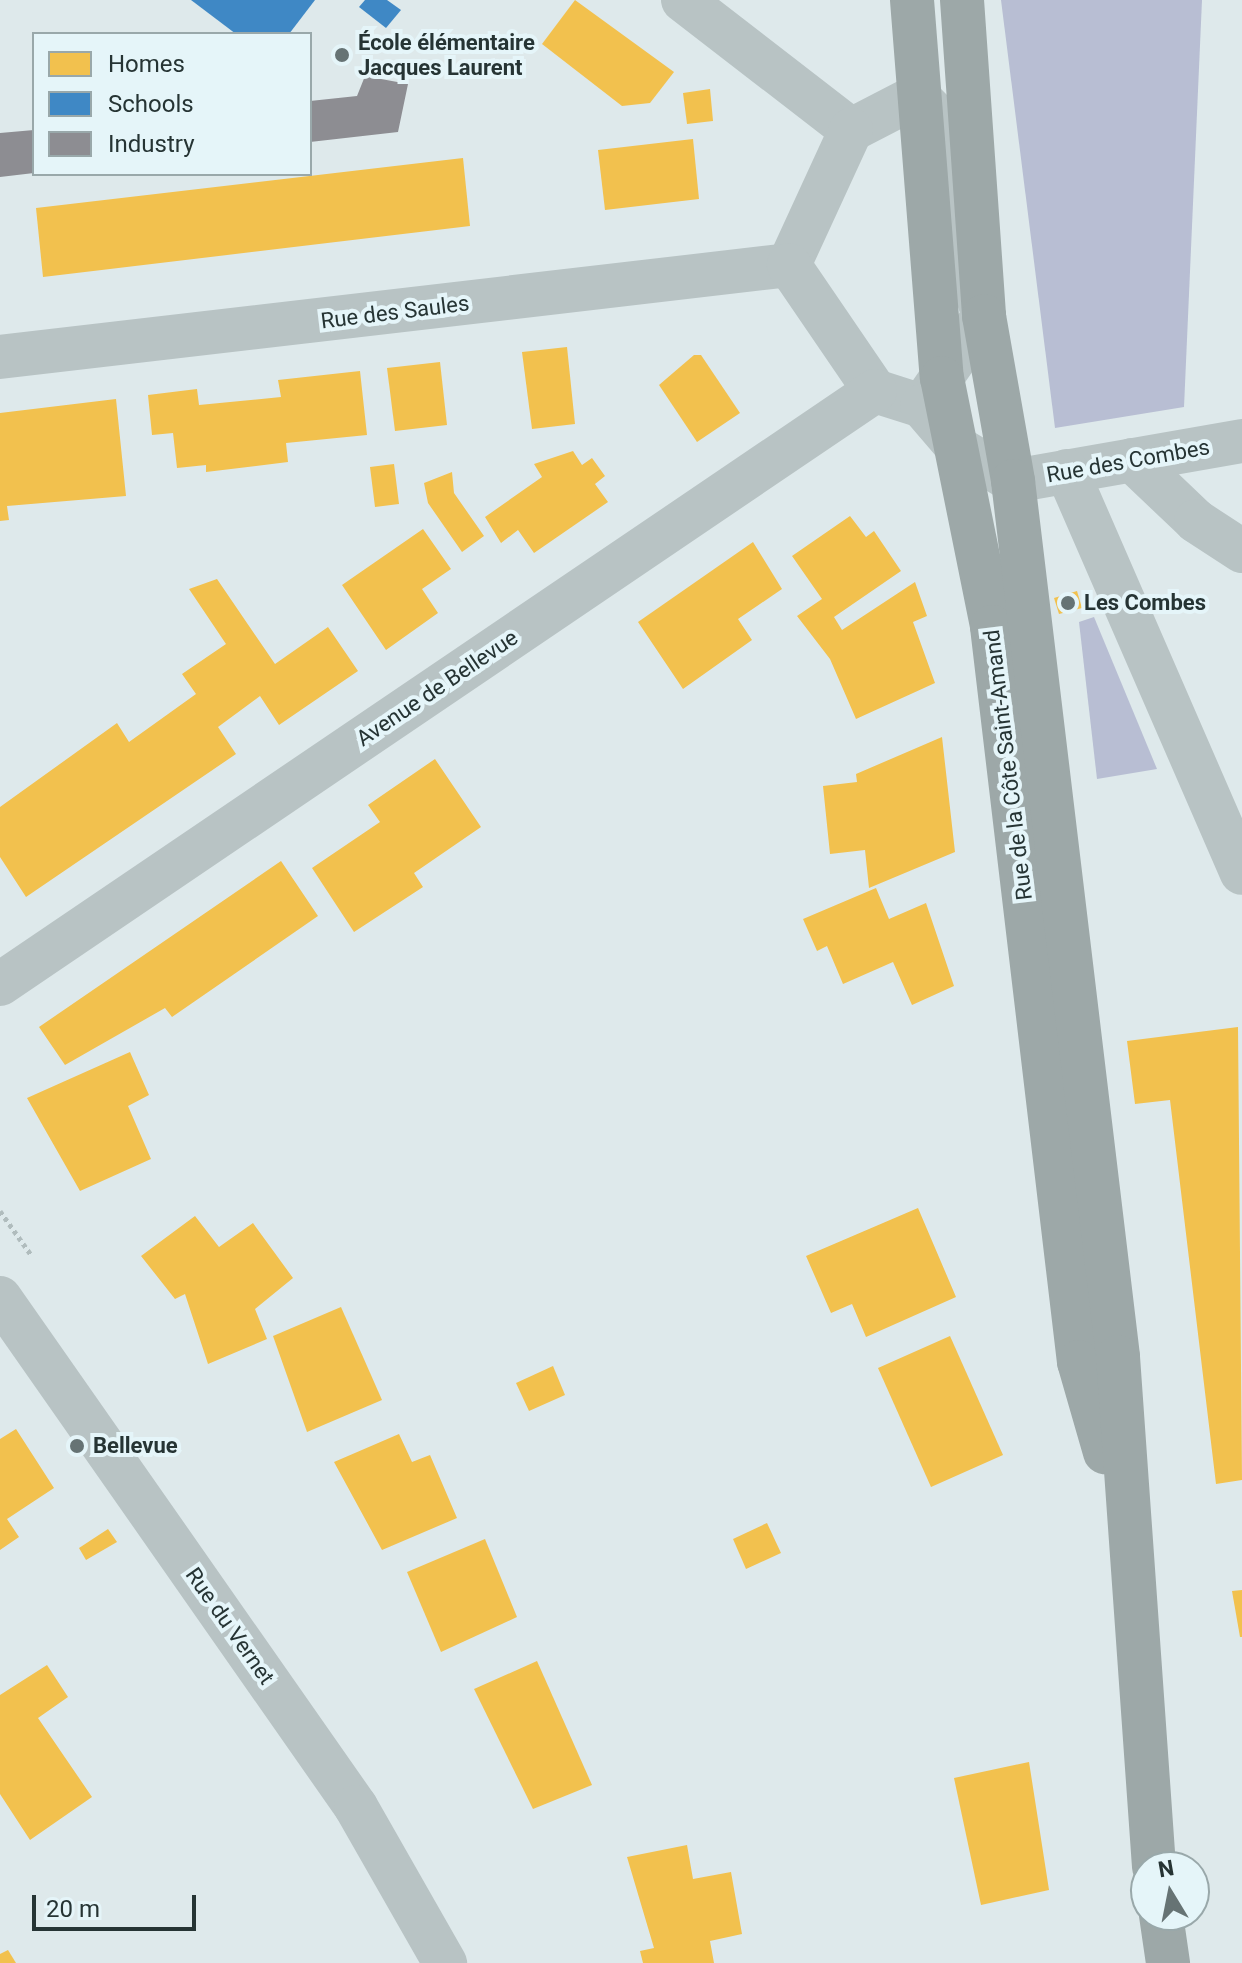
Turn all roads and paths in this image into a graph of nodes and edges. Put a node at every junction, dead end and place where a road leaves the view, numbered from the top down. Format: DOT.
graph roads {
  1 [pos="683,0"];
  2 [pos="912,0"];
  3 [pos="962,0"];
  4 [pos="917,96"];
  5 [pos="851,130"];
  6 [pos="789,265"];
  7 [pos="984,316"];
  8 [pos="0,357"];
  9 [pos="875,391"];
  10 [pos="932,392"];
  11 [pos="1242,441"];
  12 [pos="958,448"];
  13 [pos="1132,460"];
  14 [pos="1067,471"];
  15 [pos="1013,481"];
  16 [pos="1242,551"];
  17 [pos="1242,873"];
  18 [pos="0,984"];
  19 [pos="0,1298"];
  20 [pos="1127,1527"];
  21 [pos="1152,1851"];
  22 [pos="1163,1931"];
  23 [pos="445,1963"];
  24 [pos="1168,1963"];
  1 -- 5 [label="street"];
  2 -- 4 [label="main road, Rue de la Côte Saint-Amand"];
  3 -- 7 [label="main road, Rue de la Côte Saint-Amand"];
  4 -- 5 [label="street"];
  4 -- 7 [label="street"];
  4 -- 10 [label="main road, Rue de la Côte Saint-Amand"];
  5 -- 6 [label="street"];
  6 -- 8 [label="street, Rue des Saules"];
  6 -- 9 [label="street"];
  7 -- 10 [label="street"];
  7 -- 15 [label="main road, Rue de la Côte Saint-Amand"];
  9 -- 10 [label="street"];
  9 -- 18 [label="street, Avenue de Bellevue"];
  10 -- 12 [label="main road, Rue de la Côte Saint-Amand"];
  11 -- 13 [label="street, Rue des Combes"];
  12 -- 15 [label="street"];
  12 -- 20 [label="main road, Rue de la Côte Saint-Amand"];
  13 -- 14 [label="street, Rue des Combes"];
  13 -- 16 [label="street"];
  14 -- 15 [label="street, Rue des Combes"];
  14 -- 17 [label="street"];
  15 -- 20 [label="main road, Rue de la Côte Saint-Amand"];
  19 -- 23 [label="street, Rue du Vernet"];
  20 -- 21 [label="main road, Rue de la Côte Saint-Amand"];
  22 -- 24 [label="main road"];
}
